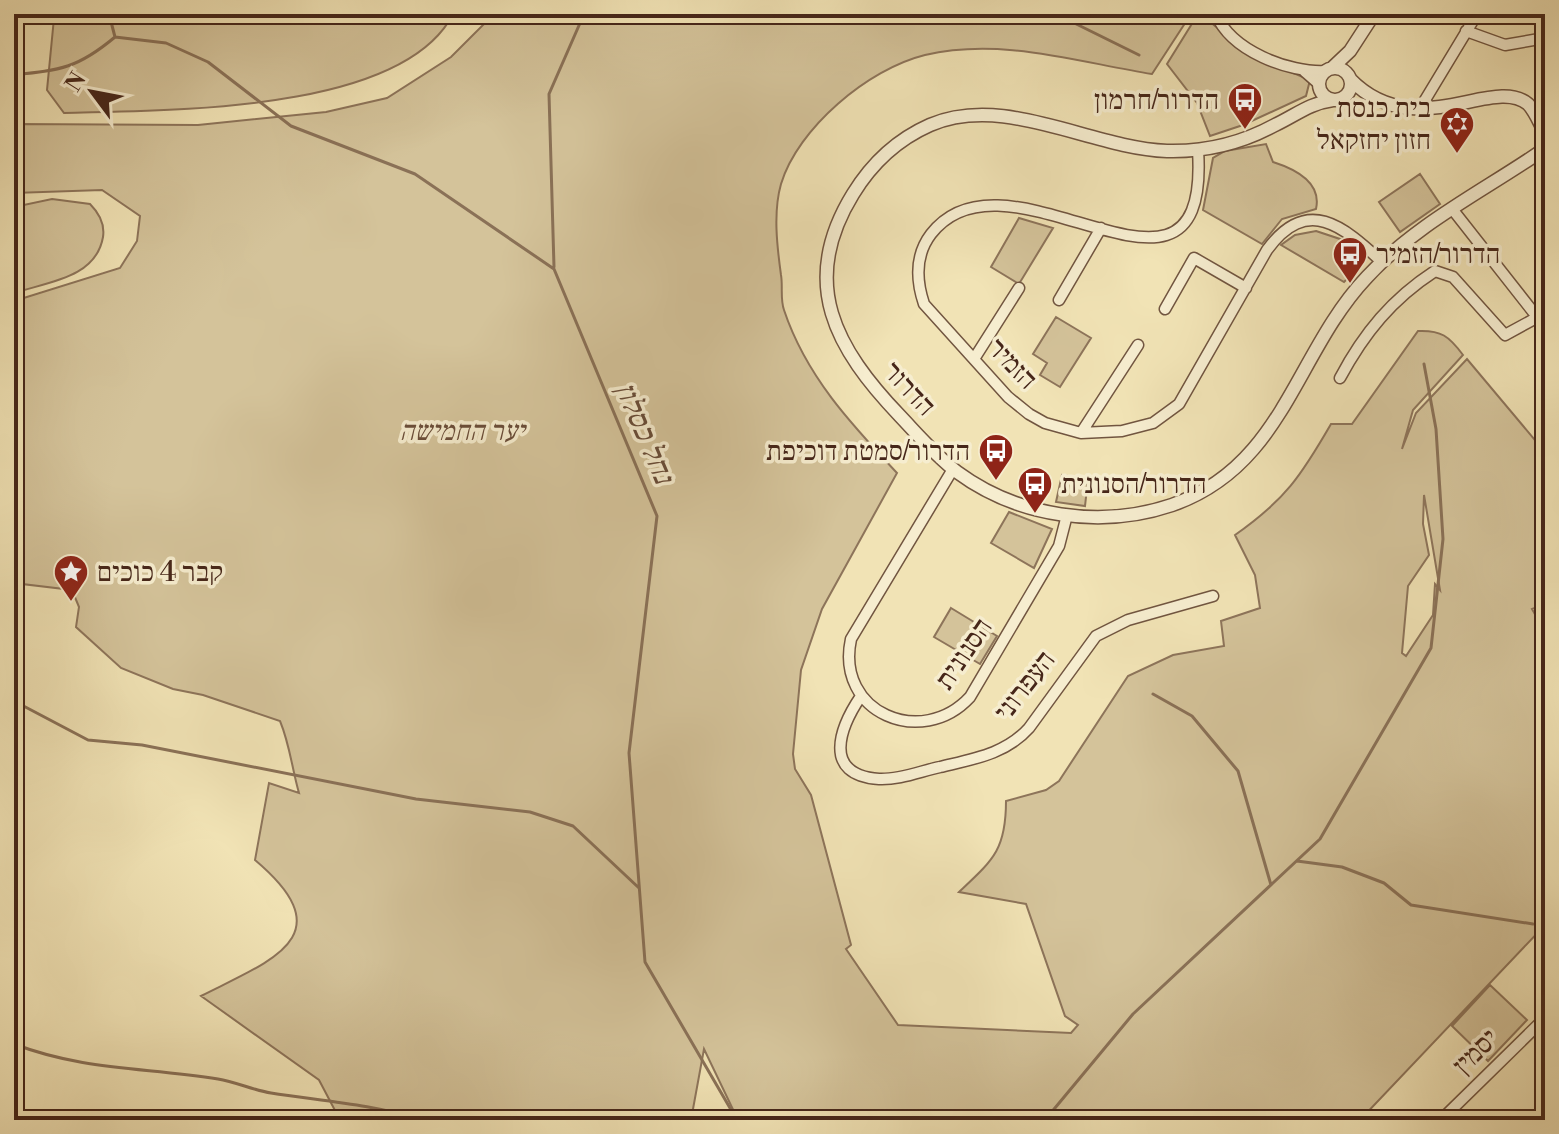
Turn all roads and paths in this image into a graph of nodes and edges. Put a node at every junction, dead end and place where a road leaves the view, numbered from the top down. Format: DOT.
graph roads {
  1 [pos="1216,14"];
  2 [pos="1374,14"];
  3 [pos="1477,14"];
  4 [pos="1466,31"];
  5 [pos="1545,38"];
  6 [pos="1353,47"];
  7 [pos="1301,69"];
  8 [pos="1329,69"];
  9 [pos="1350,77"];
  10 [pos="1320,86"];
  11 [pos="1371,95"];
  12 [pos="1338,98"];
  13 [pos="1310,104"];
  14 [pos="1419,110"];
  15 [pos="1544,131"];
  16 [pos="1198,150"];
  17 [pos="1544,150"];
  18 [pos="1453,210"];
  19 [pos="1101,228"];
  20 [pos="1382,262"];
  21 [pos="1019,288"];
  22 [pos="1246,288"];
  23 [pos="1059,300"];
  24 [pos="1165,309"];
  25 [pos="1538,317"];
  26 [pos="1545,327"];
  27 [pos="1138,345"];
  28 [pos="974,359"];
  29 [pos="1340,378"];
  30 [pos="1081,433"];
  31 [pos="953,469"];
  32 [pos="1067,515"];
  33 [pos="1213,596"];
  34 [pos="861,696"];
  35 [pos="1545,1018"];
  36 [pos="1441,1120"];
  1 -- 7 [label="street"];
  2 -- 6 [label="street"];
  3 -- 4 [label="street"];
  4 -- 5 [label="street"];
  4 -- 14 [label="street"];
  6 -- 8 [label="street"];
  6 -- 9 [label="street"];
  7 -- 8 [label="street"];
  7 -- 10 [label="street"];
  8 -- 9 [label="street"];
  8 -- 10 [label="street"];
  9 -- 11 [label="street"];
  9 -- 12 [label="street"];
  10 -- 12 [label="street"];
  10 -- 13 [label="street, הדרור"];
  11 -- 12 [label="street, הדרור"];
  11 -- 14 [label="street"];
  12 -- 13 [label="street, הדרור"];
  13 -- 16 [label="street, הדרור"];
  14 -- 15 [label="street"];
  15 -- 17 [label="street"];
  16 -- 19 [label="street, הזמיר"];
  16 -- 31 [label="street, הדרור"];
  17 -- 18 [label="street, הדרור"];
  18 -- 20 [label="street, הדרור"];
  18 -- 25 [label="street"];
  19 -- 23 [label="street"];
  19 -- 28 [label="street, הזמיר"];
  20 -- 22 [label="street, הזמיר"];
  20 -- 32 [label="street, הדרור"];
  21 -- 28 [label="street"];
  22 -- 24 [label="street"];
  22 -- 30 [label="street, הזמיר"];
  25 -- 26 [label="street"];
  25 -- 29 [label="street"];
  27 -- 30 [label="street"];
  28 -- 30 [label="street, הזמיר"];
  31 -- 32 [label="street, הדרור"];
  31 -- 34 [label="street"];
  32 -- 34 [label="street, הסנונית"];
  33 -- 34 [label="street, העפרוני"];
  35 -- 36 [label="street, יסמין"];
}
